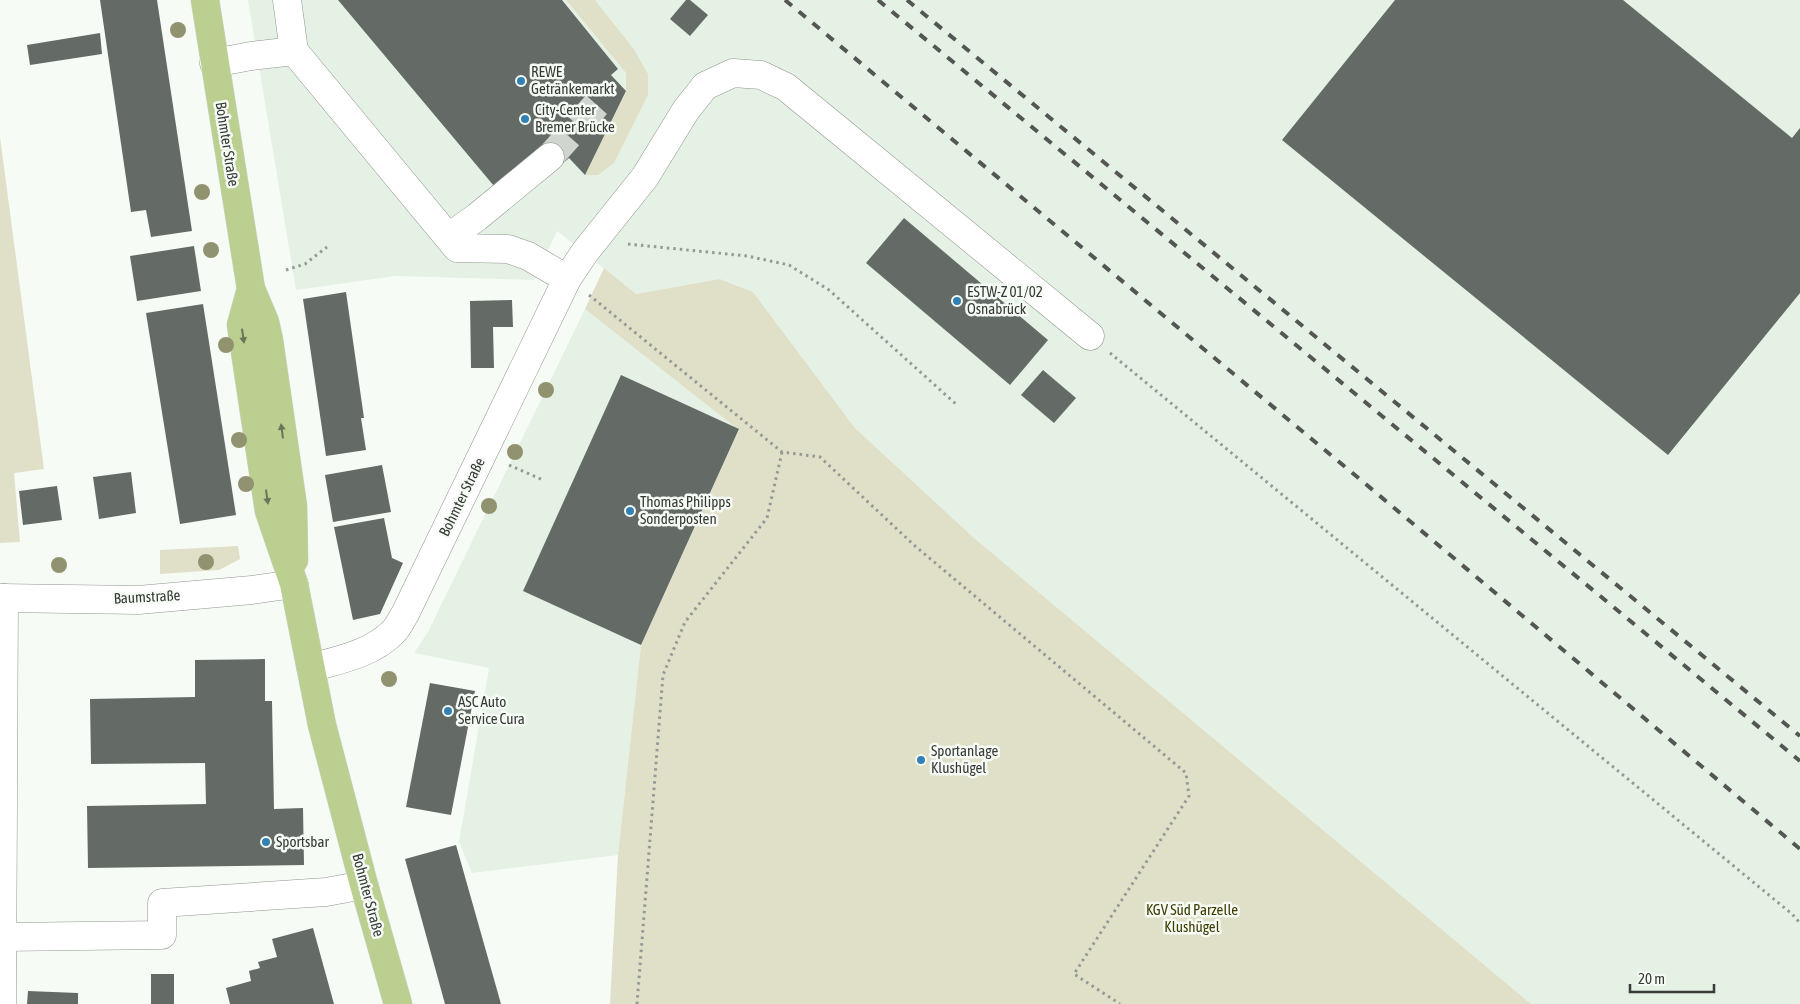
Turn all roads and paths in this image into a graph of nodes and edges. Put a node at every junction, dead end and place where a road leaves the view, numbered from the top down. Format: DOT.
graph roads {
  1 [pos="205,0"];
  2 [pos="287,0"];
  3 [pos="294,51"];
  4 [pos="214,63"];
  5 [pos="550,157"];
  6 [pos="449,237"];
  7 [pos="595,240"];
  8 [pos="327,247"];
  9 [pos="286,270"];
  10 [pos="567,279"];
  11 [pos="1090,336"];
  12 [pos="957,405"];
  13 [pos="782,452"];
  14 [pos="504,462"];
  15 [pos="543,480"];
  16 [pos="294,584"];
  17 [pos="2,598"];
  18 [pos="311,668"];
  19 [pos="364,885"];
  20 [pos="1800,923"];
  21 [pos="2,937"];
  22 [pos="2,996"];
  23 [pos="398,1004"];
  24 [pos="637,1004"];
  25 [pos="1120,1004"];
  1 -- 4 [label="main road, Bohmter Straße"];
  2 -- 3 [label="street"];
  3 -- 4 [label="street"];
  3 -- 6 [label="street"];
  4 -- 16 [label="main road, Bohmter Straße"];
  5 -- 6 [label="street"];
  6 -- 10 [label="street"];
  7 -- 10 [label="street, Bohmter Straße"];
  7 -- 11 [label="street, Bohmter Straße"];
  7 -- 12 [label="path"];
  8 -- 9 [label="path"];
  10 -- 13 [label="path"];
  10 -- 18 [label="street, Bohmter Straße"];
  11 -- 20 [label="path"];
  13 -- 24 [label="path"];
  13 -- 25 [label="path"];
  14 -- 15 [label="path"];
  16 -- 17 [label="street, Baumstraße"];
  16 -- 18 [label="main road, Bohmter Straße"];
  17 -- 21 [label="street"];
  18 -- 19 [label="main road, Bohmter Straße"];
  19 -- 21 [label="street"];
  19 -- 23 [label="main road, Bohmter Straße"];
  21 -- 22 [label="street"];
}
